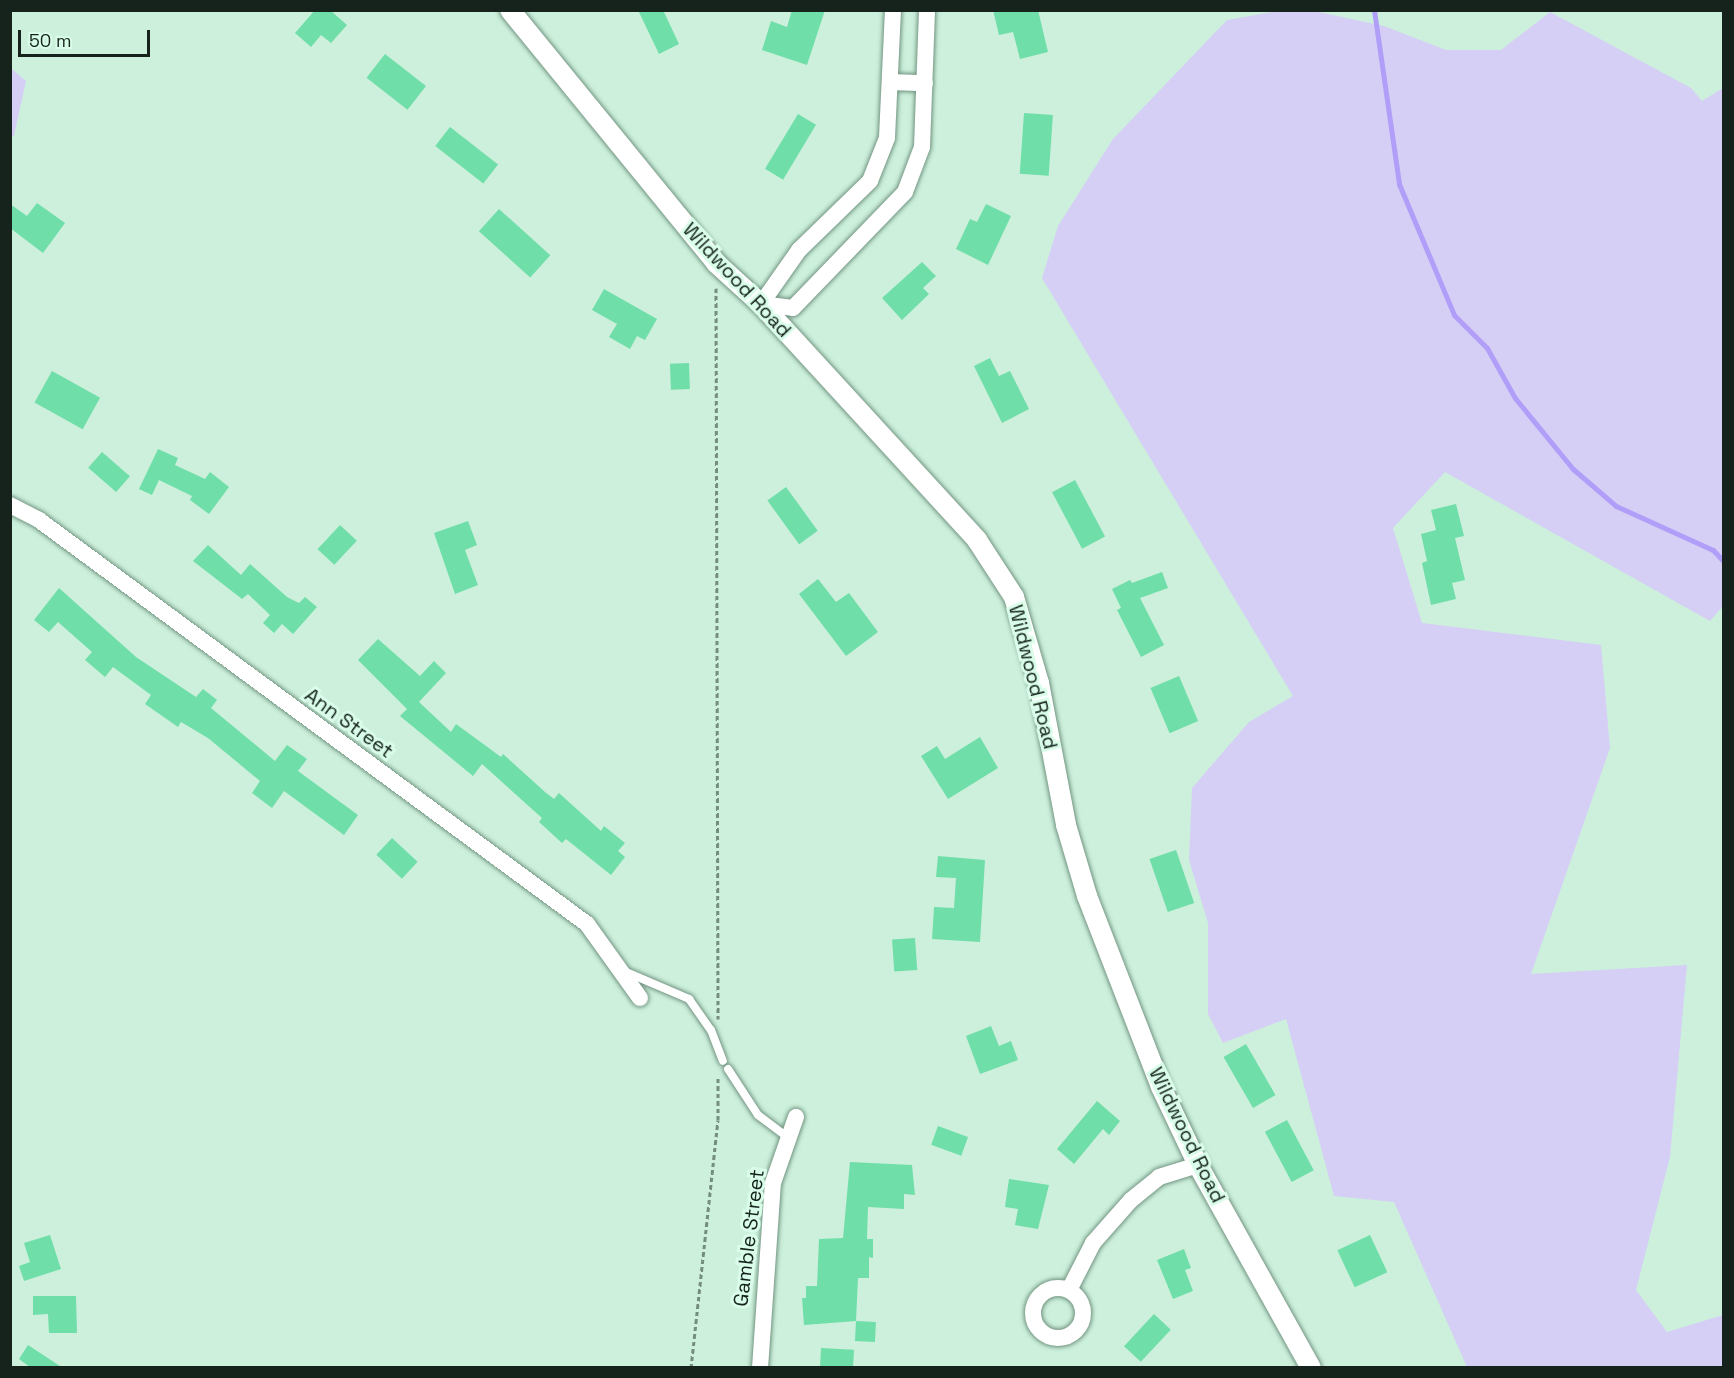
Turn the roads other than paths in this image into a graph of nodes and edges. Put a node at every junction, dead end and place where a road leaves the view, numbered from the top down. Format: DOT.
graph roads {
  1 [pos="510,10"];
  2 [pos="893,10"];
  3 [pos="927,10"];
  4 [pos="890,82"];
  5 [pos="925,83"];
  6 [pos="761,304"];
  7 [pos="10,505"];
  8 [pos="620,970"];
  9 [pos="640,998"];
  10 [pos="723,1061"];
  11 [pos="728,1069"];
  12 [pos="796,1116"];
  13 [pos="787,1137"];
  14 [pos="1198,1165"];
  15 [pos="1069,1290"];
  16 [pos="760,1368"];
  17 [pos="1311,1368"];
  1 -- 6 [label="street, Wildwood Road"];
  2 -- 4 [label="street"];
  3 -- 5 [label="street"];
  4 -- 5 [label="street"];
  4 -- 6 [label="street"];
  5 -- 6 [label="street"];
  6 -- 14 [label="street, Wildwood Road"];
  7 -- 8 [label="street, Ann Street"];
  8 -- 9 [label="street, Ann Street"];
  8 -- 10 [label="lane"];
  11 -- 13 [label="lane"];
  12 -- 13 [label="street, Gamble Street"];
  13 -- 16 [label="street, Gamble Street"];
  14 -- 15 [label="street"];
  14 -- 17 [label="street, Wildwood Road"];
}
